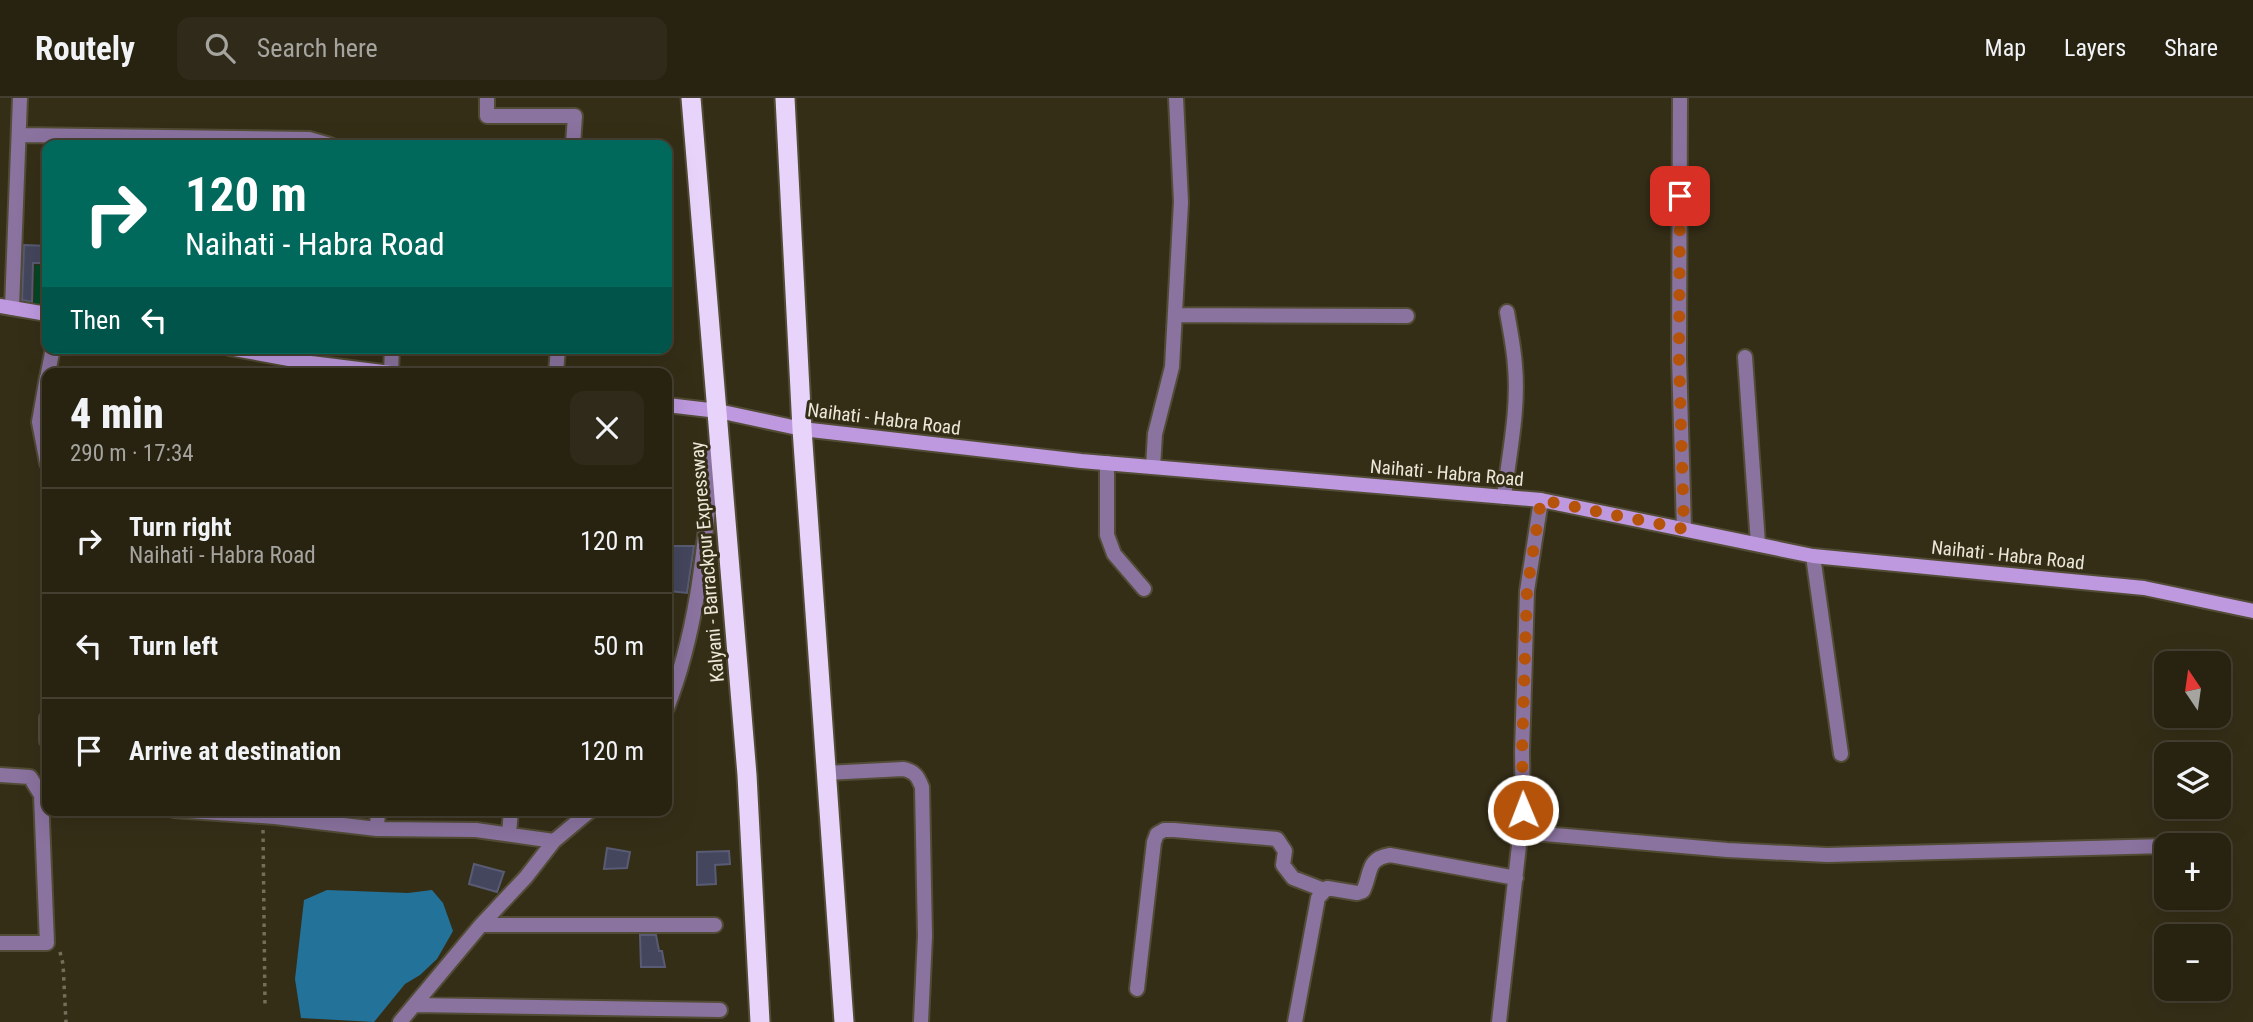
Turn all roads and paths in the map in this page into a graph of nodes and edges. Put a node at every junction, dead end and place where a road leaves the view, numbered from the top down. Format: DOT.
graph roads {
  1 [pos="20,98"];
  2 [pos="487,98"];
  3 [pos="691,98"];
  4 [pos="785,98"];
  5 [pos="1176,98"];
  6 [pos="1670,98"];
  7 [pos="1680,98"];
  8 [pos="19,135"];
  9 [pos="312,140"];
  10 [pos="573,140"];
  11 [pos="6,307"];
  12 [pos="1507,312"];
  13 [pos="42,313"];
  14 [pos="1175,315"];
  15 [pos="1407,316"];
  16 [pos="262,354"];
  17 [pos="1745,357"];
  18 [pos="351,368"];
  19 [pos="42,406"];
  20 [pos="672,406"];
  21 [pos="718,411"];
  22 [pos="802,429"];
  23 [pos="42,437"];
  24 [pos="1107,463"];
  25 [pos="1153,467"];
  26 [pos="1504,497"];
  27 [pos="1541,500"];
  28 [pos="1684,529"];
  29 [pos="1758,544"];
  30 [pos="1813,556"];
  31 [pos="1144,589"];
  32 [pos="2253,611"];
  33 [pos="672,695"];
  34 [pos="1842,754"];
  35 [pos="826,773"];
  36 [pos="0,775"];
  37 [pos="42,792"];
  38 [pos="44,816"];
  39 [pos="271,816"];
  40 [pos="279,816"];
  41 [pos="378,816"];
  42 [pos="510,816"];
  43 [pos="584,816"];
  44 [pos="377,829"];
  45 [pos="1521,832"];
  46 [pos="509,834"];
  47 [pos="554,841"];
  48 [pos="2154,845"];
  49 [pos="1516,878"];
  50 [pos="1324,890"];
  51 [pos="481,925"];
  52 [pos="715,925"];
  53 [pos="0,943"];
  54 [pos="47,943"];
  55 [pos="1138,989"];
  56 [pos="265,1005"];
  57 [pos="415,1005"];
  58 [pos="720,1010"];
  59 [pos="66,1022"];
  60 [pos="400,1022"];
  61 [pos="760,1022"];
  62 [pos="844,1022"];
  63 [pos="921,1022"];
  64 [pos="1295,1022"];
  65 [pos="1499,1022"];
  1 -- 8 [label="street"];
  2 -- 10 [label="street"];
  3 -- 21 [label="highway, Kalyani - Barrackpur Expressway"];
  4 -- 22 [label="highway"];
  5 -- 14 [label="street"];
  6 -- 7 [label="street"];
  7 -- 28 [label="street"];
  8 -- 9 [label="street"];
  8 -- 11 [label="street"];
  11 -- 13 [label="main road"];
  12 -- 26 [label="street"];
  14 -- 15 [label="street"];
  14 -- 25 [label="street"];
  16 -- 18 [label="main road"];
  17 -- 29 [label="street"];
  19 -- 23 [label="street"];
  20 -- 21 [label="main road, Naihati - Habra Road"];
  21 -- 22 [label="main road, Naihati - Habra Road"];
  21 -- 33 [label="street"];
  21 -- 61 [label="highway, Kalyani - Barrackpur Expressway"];
  22 -- 24 [label="main road, Naihati - Habra Road"];
  22 -- 35 [label="highway"];
  24 -- 25 [label="main road, Naihati - Habra Road"];
  24 -- 31 [label="street"];
  25 -- 26 [label="main road, Naihati - Habra Road"];
  26 -- 27 [label="main road, Naihati - Habra Road"];
  27 -- 28 [label="main road, Naihati - Habra Road"];
  27 -- 45 [label="street"];
  28 -- 29 [label="main road, Naihati - Habra Road"];
  29 -- 30 [label="main road, Naihati - Habra Road"];
  30 -- 32 [label="main road, Naihati - Habra Road"];
  30 -- 34 [label="street"];
  35 -- 62 [label="highway"];
  35 -- 63 [label="street"];
  36 -- 37 [label="street"];
  38 -- 54 [label="street"];
  39 -- 56 [label="path"];
  40 -- 44 [label="street"];
  41 -- 44 [label="street"];
  42 -- 46 [label="street"];
  43 -- 47 [label="street"];
  44 -- 46 [label="street"];
  45 -- 48 [label="street"];
  45 -- 49 [label="street"];
  46 -- 47 [label="street"];
  47 -- 51 [label="street"];
  49 -- 50 [label="street"];
  49 -- 65 [label="street"];
  50 -- 55 [label="street"];
  50 -- 64 [label="street"];
  51 -- 52 [label="street"];
  51 -- 57 [label="street"];
  53 -- 54 [label="street"];
  54 -- 59 [label="path"];
  57 -- 58 [label="street"];
  57 -- 60 [label="street"];
}
